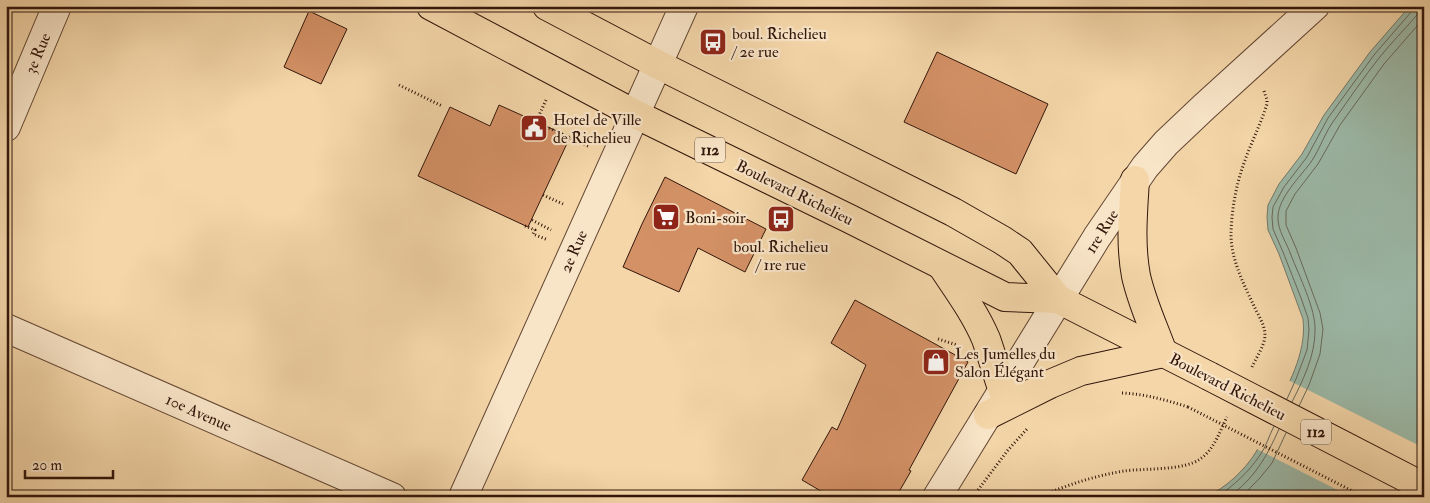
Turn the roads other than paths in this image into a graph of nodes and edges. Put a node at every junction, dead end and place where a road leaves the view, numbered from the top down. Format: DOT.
graph roads {
  1 [pos="57,6"];
  2 [pos="431,6"];
  3 [pos="547,6"];
  4 [pos="684,6"];
  5 [pos="1315,6"];
  6 [pos="658,64"];
  7 [pos="635,114"];
  8 [pos="6,127"];
  9 [pos="1135,180"];
  10 [pos="940,263"];
  11 [pos="1058,299"];
  12 [pos="6,328"];
  13 [pos="1164,353"];
  14 [pos="1003,391"];
  15 [pos="988,415"];
  16 [pos="1424,488"];
  17 [pos="392,497"];
  18 [pos="463,497"];
  19 [pos="937,497"];
  1 -- 8 [label="street, 3e Rue"];
  2 -- 7 [label="main road, Boulevard Richelieu / 112"];
  3 -- 6 [label="main road, Boulevard Richelieu / 112"];
  4 -- 6 [label="street, 2e Rue"];
  5 -- 9 [label="street, 1re Rue"];
  6 -- 7 [label="street, 2e Rue"];
  6 -- 11 [label="main road, Boulevard Richelieu / 112"];
  7 -- 10 [label="main road, Boulevard Richelieu / 112"];
  7 -- 18 [label="street, 2e Rue"];
  9 -- 11 [label="street, 1re Rue"];
  9 -- 13 [label="main road"];
  10 -- 11 [label="main road, Boulevard Richelieu / 112"];
  10 -- 14 [label="main road"];
  11 -- 13 [label="main road, Boulevard Richelieu / 112"];
  11 -- 14 [label="street, 1re Rue"];
  12 -- 17 [label="street, 10e Avenue"];
  13 -- 15 [label="main road"];
  13 -- 16 [label="main road, Boulevard Richelieu / 112, bridge"];
  14 -- 15 [label="street, 1re Rue"];
  15 -- 19 [label="street, 1re Rue"];
}
